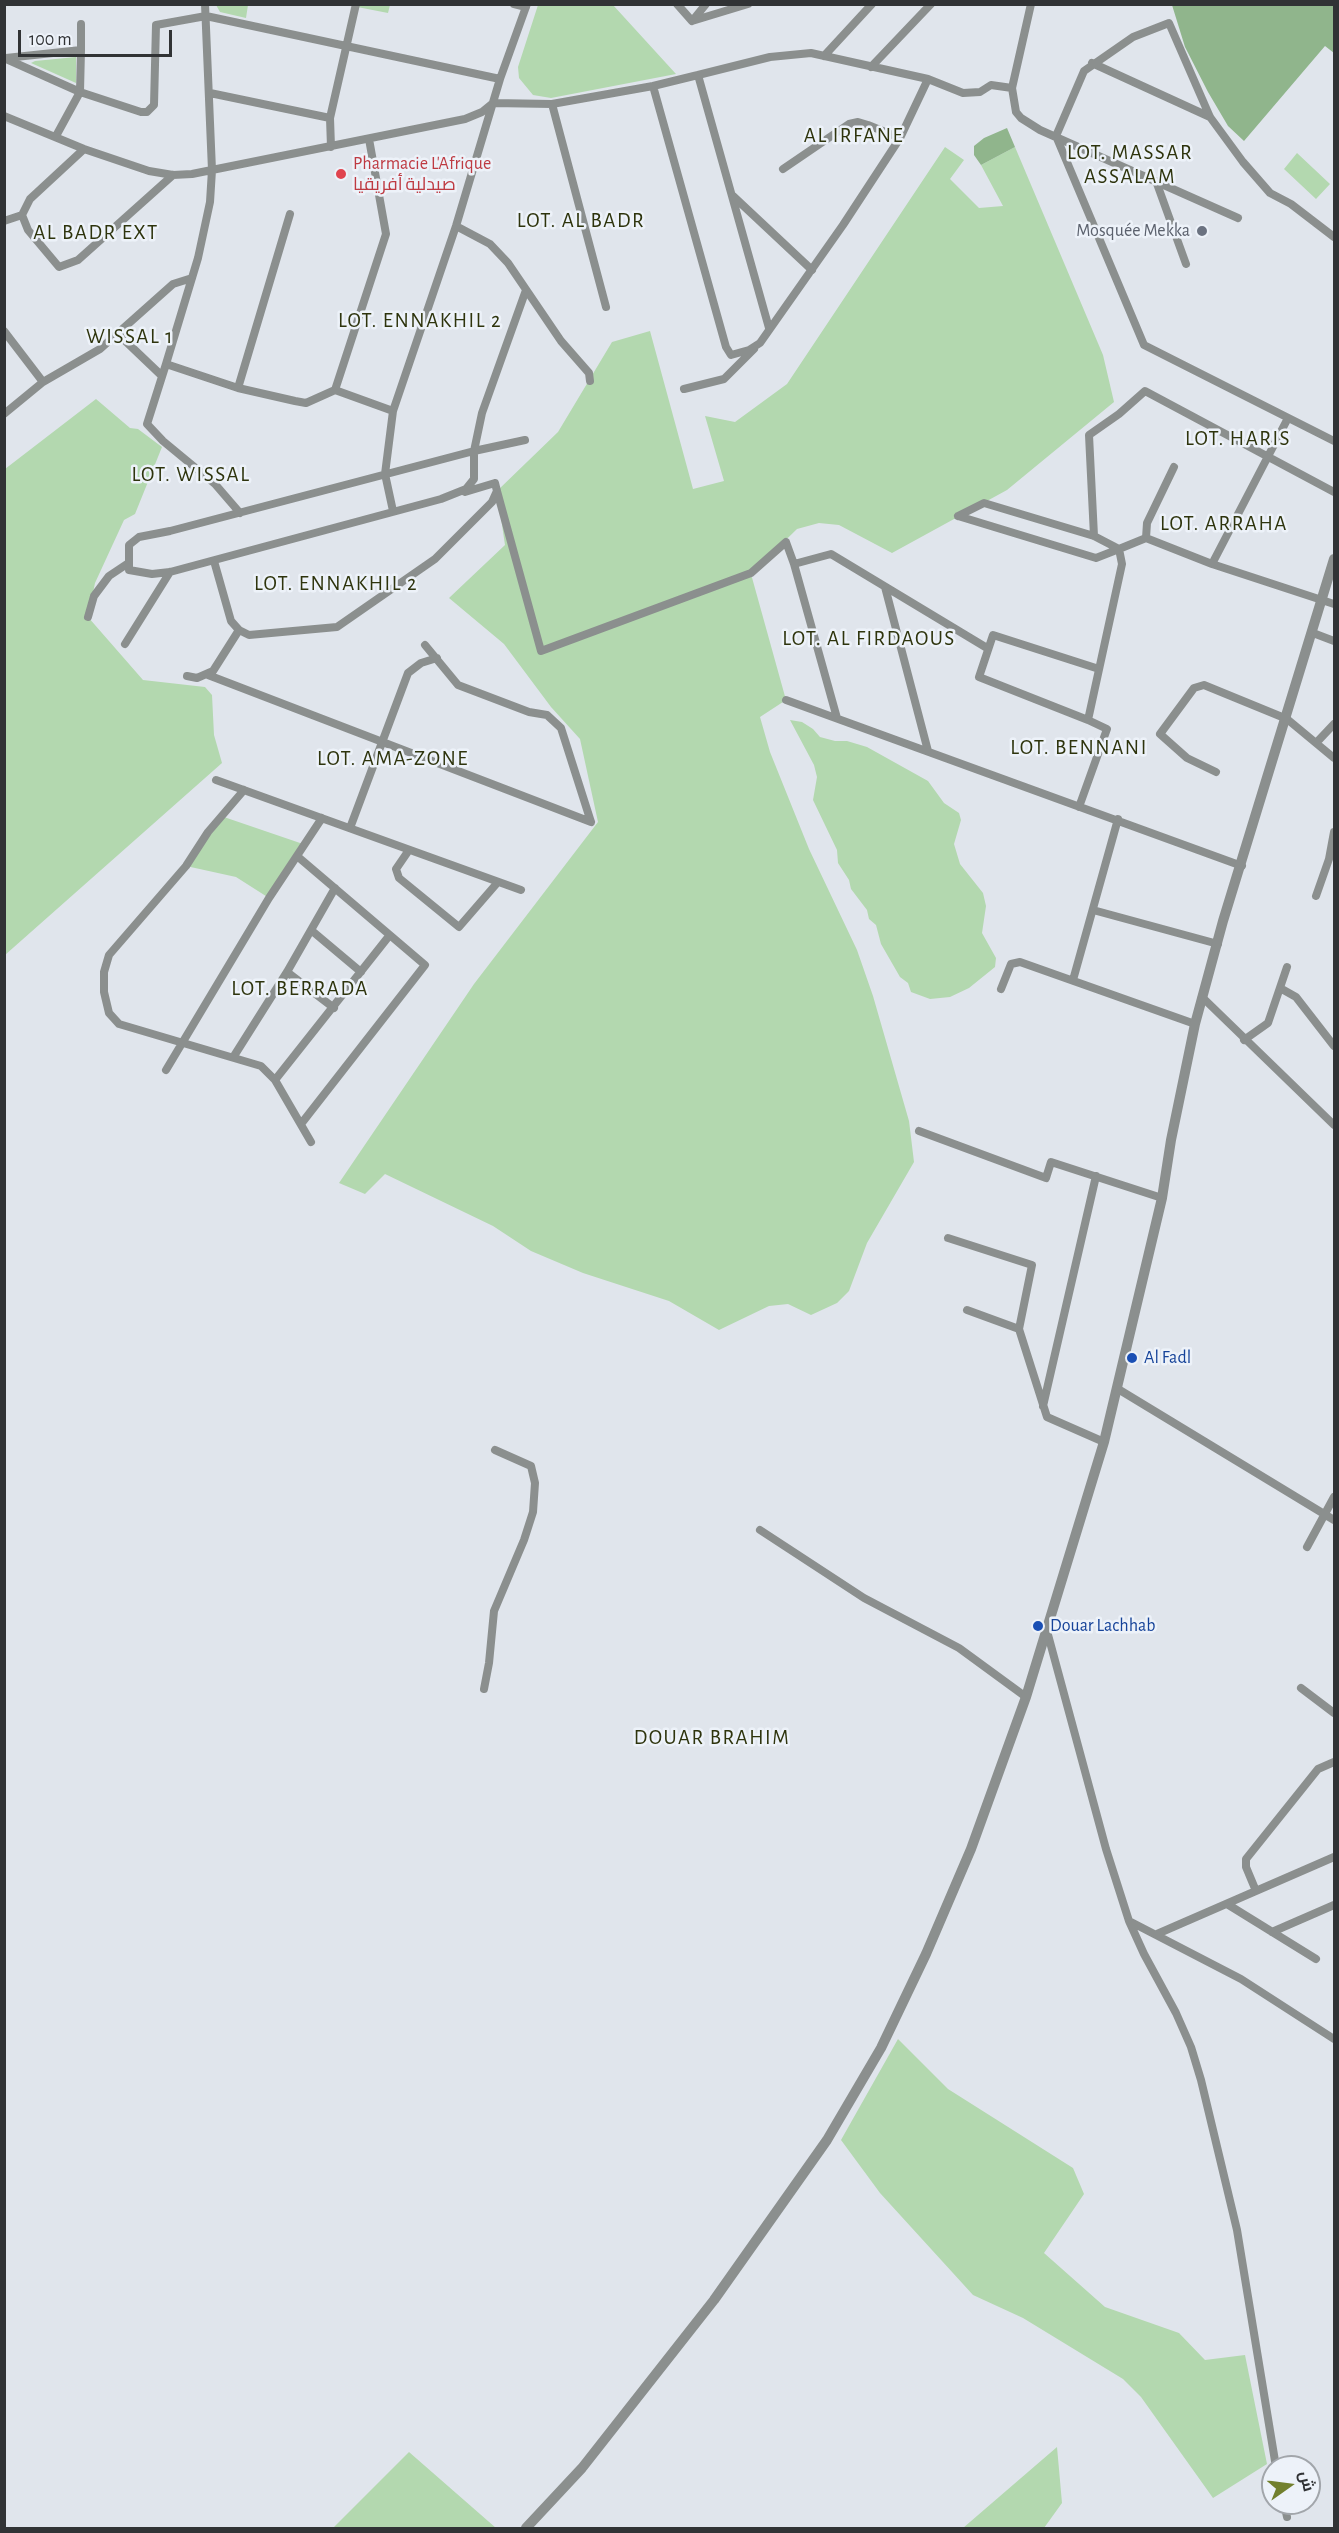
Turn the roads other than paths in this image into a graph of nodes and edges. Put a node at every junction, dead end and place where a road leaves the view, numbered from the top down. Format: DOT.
graph roads {
  1 [pos="205,4"];
  2 [pos="356,4"];
  3 [pos="514,4"];
  4 [pos="677,4"];
  5 [pos="748,4"];
  6 [pos="872,4"];
  7 [pos="931,4"];
  8 [pos="1031,4"];
  9 [pos="526,6"];
  10 [pos="702,6"];
  11 [pos="206,16"];
  12 [pos="692,21"];
  13 [pos="81,24"];
  14 [pos="348,45"];
  15 [pos="81,50"];
  16 [pos="824,56"];
  17 [pos="4,58"];
  18 [pos="1092,63"];
  19 [pos="871,67"];
  20 [pos="698,75"];
  21 [pos="500,79"];
  22 [pos="928,80"];
  23 [pos="653,86"];
  24 [pos="1012,88"];
  25 [pos="80,92"];
  26 [pos="210,93"];
  27 [pos="493,103"];
  28 [pos="552,104"];
  29 [pos="4,116"];
  30 [pos="1210,117"];
  31 [pos="330,118"];
  32 [pos="56,136"];
  33 [pos="1056,136"];
  34 [pos="900,138"];
  35 [pos="369,139"];
  36 [pos="331,147"];
  37 [pos="84,149"];
  38 [pos="783,169"];
  39 [pos="212,170"];
  40 [pos="173,175"];
  41 [pos="1156,181"];
  42 [pos="732,196"];
  43 [pos="290,214"];
  44 [pos="22,215"];
  45 [pos="1238,218"];
  46 [pos="4,221"];
  47 [pos="456,226"];
  48 [pos="1335,237"];
  49 [pos="1186,264"];
  50 [pos="812,270"];
  51 [pos="192,278"];
  52 [pos="526,290"];
  53 [pos="606,307"];
  54 [pos="769,328"];
  55 [pos="4,331"];
  56 [pos="118,334"];
  57 [pos="756,346"];
  58 [pos="166,364"];
  59 [pos="161,375"];
  60 [pos="590,381"];
  61 [pos="44,382"];
  62 [pos="238,388"];
  63 [pos="684,389"];
  64 [pos="335,390"];
  65 [pos="393,411"];
  66 [pos="4,414"];
  67 [pos="1288,418"];
  68 [pos="525,440"];
  69 [pos="1335,441"];
  70 [pos="474,451"];
  71 [pos="1266,458"];
  72 [pos="1174,467"];
  73 [pos="386,474"];
  74 [pos="496,487"];
  75 [pos="1335,492"];
  76 [pos="455,495"];
  77 [pos="393,511"];
  78 [pos="240,513"];
  79 [pos="1094,536"];
  80 [pos="1146,538"];
  81 [pos="1119,549"];
  82 [pos="1335,560"];
  83 [pos="214,561"];
  84 [pos="127,564"];
  85 [pos="794,564"];
  86 [pos="1212,564"];
  87 [pos="170,572"];
  88 [pos="885,587"];
  89 [pos="1323,600"];
  90 [pos="1335,604"];
  91 [pos="88,617"];
  92 [pos="239,630"];
  93 [pos="1313,633"];
  94 [pos="1335,641"];
  95 [pos="125,644"];
  96 [pos="425,645"];
  97 [pos="987,648"];
  98 [pos="437,658"];
  99 [pos="1099,669"];
  100 [pos="208,675"];
  101 [pos="186,676"];
  102 [pos="786,700"];
  103 [pos="837,718"];
  104 [pos="1287,719"];
  105 [pos="1088,720"];
  106 [pos="1335,724"];
  107 [pos="1317,742"];
  108 [pos="383,745"];
  109 [pos="928,751"];
  110 [pos="1335,758"];
  111 [pos="1216,772"];
  112 [pos="216,780"];
  113 [pos="244,790"];
  114 [pos="1079,807"];
  115 [pos="322,818"];
  116 [pos="1118,819"];
  117 [pos="350,828"];
  118 [pos="1335,832"];
  119 [pos="409,850"];
  120 [pos="297,856"];
  121 [pos="1332,861"];
  122 [pos="1242,866"];
  123 [pos="498,882"];
  124 [pos="334,888"];
  125 [pos="521,891"];
  126 [pos="1317,896"];
  127 [pos="1093,910"];
  128 [pos="311,930"];
  129 [pos="389,936"];
  130 [pos="1218,944"];
  131 [pos="1287,967"];
  132 [pos="287,972"];
  133 [pos="361,972"];
  134 [pos="1073,980"];
  135 [pos="1280,988"];
  136 [pos="1001,989"];
  137 [pos="1202,997"];
  138 [pos="334,1008"];
  139 [pos="1195,1024"];
  140 [pos="1245,1040"];
  141 [pos="183,1042"];
  142 [pos="1335,1046"];
  143 [pos="234,1056"];
  144 [pos="166,1070"];
  145 [pos="275,1080"];
  146 [pos="301,1124"];
  147 [pos="1335,1125"];
  148 [pos="918,1131"];
  149 [pos="310,1142"];
  150 [pos="1096,1176"];
  151 [pos="1162,1197"];
  152 [pos="948,1238"];
  153 [pos="967,1310"];
  154 [pos="1019,1329"];
  155 [pos="1118,1389"];
  156 [pos="1042,1406"];
  157 [pos="1104,1442"];
  158 [pos="495,1450"];
  159 [pos="1335,1497"];
  160 [pos="1325,1514"];
  161 [pos="1335,1520"];
  162 [pos="760,1530"];
  163 [pos="1307,1547"];
  164 [pos="1047,1631"];
  165 [pos="1301,1688"];
  166 [pos="484,1689"];
  167 [pos="1026,1697"];
  168 [pos="1333,1708"];
  169 [pos="1335,1762"];
  170 [pos="1335,1857"];
  171 [pos="1256,1891"];
  172 [pos="1227,1904"];
  173 [pos="1335,1905"];
  174 [pos="1129,1921"];
  175 [pos="1272,1932"];
  176 [pos="1156,1935"];
  177 [pos="1316,1959"];
  178 [pos="1335,2039"];
  179 [pos="1274,2455"];
  180 [pos="526,2529"];
  1 -- 11 [label="street"];
  2 -- 14 [label="street"];
  3 -- 9 [label="street"];
  4 -- 12 [label="street"];
  5 -- 12 [label="street"];
  6 -- 16 [label="street"];
  7 -- 19 [label="street"];
  8 -- 24 [label="street"];
  9 -- 21 [label="street"];
  10 -- 12 [label="street"];
  11 -- 14 [label="street"];
  11 -- 25 [label="street"];
  11 -- 26 [label="street"];
  13 -- 15 [label="street"];
  14 -- 21 [label="street"];
  14 -- 31 [label="street"];
  15 -- 17 [label="street"];
  15 -- 25 [label="street"];
  16 -- 19 [label="street"];
  16 -- 20 [label="street"];
  17 -- 25 [label="street"];
  18 -- 30 [label="street"];
  18 -- 30 [label="street"];
  18 -- 33 [label="street"];
  19 -- 22 [label="street"];
  20 -- 23 [label="street"];
  20 -- 42 [label="street"];
  21 -- 27 [label="street"];
  22 -- 24 [label="street"];
  22 -- 34 [label="street"];
  23 -- 28 [label="street"];
  23 -- 57 [label="street"];
  24 -- 33 [label="street"];
  25 -- 32 [label="street"];
  26 -- 31 [label="street"];
  26 -- 39 [label="street"];
  27 -- 28 [label="street"];
  27 -- 35 [label="street"];
  27 -- 47 [label="street"];
  28 -- 53 [label="street"];
  29 -- 32 [label="street"];
  30 -- 48 [label="street"];
  31 -- 36 [label="street"];
  32 -- 37 [label="street"];
  33 -- 41 [label="street"];
  33 -- 67 [label="street"];
  34 -- 38 [label="street"];
  34 -- 50 [label="street"];
  35 -- 36 [label="street"];
  35 -- 64 [label="street"];
  36 -- 39 [label="street"];
  37 -- 40 [label="street"];
  37 -- 44 [label="street"];
  39 -- 40 [label="street"];
  39 -- 51 [label="street"];
  40 -- 44 [label="street"];
  41 -- 45 [label="street"];
  41 -- 49 [label="street"];
  42 -- 50 [label="street"];
  42 -- 54 [label="street"];
  43 -- 62 [label="street"];
  44 -- 46 [label="street"];
  47 -- 52 [label="street"];
  47 -- 65 [label="street"];
  50 -- 54 [label="street"];
  51 -- 56 [label="street"];
  51 -- 58 [label="street"];
  52 -- 60 [label="street"];
  52 -- 70 [label="street"];
  54 -- 57 [label="street"];
  55 -- 61 [label="street"];
  56 -- 59 [label="street"];
  56 -- 61 [label="street"];
  57 -- 63 [label="street"];
  58 -- 59 [label="street"];
  58 -- 62 [label="street"];
  59 -- 78 [label="street"];
  61 -- 66 [label="street"];
  62 -- 64 [label="street"];
  64 -- 65 [label="street"];
  65 -- 73 [label="street"];
  67 -- 69 [label="street"];
  67 -- 71 [label="street"];
  68 -- 70 [label="street"];
  70 -- 73 [label="street"];
  70 -- 76 [label="street"];
  71 -- 75 [label="street"];
  71 -- 79 [label="street"];
  71 -- 86 [label="street"];
  72 -- 80 [label="street"];
  73 -- 77 [label="street"];
  73 -- 78 [label="street"];
  74 -- 76 [label="street"];
  74 -- 85 [label="street"];
  74 -- 92 [label="street"];
  76 -- 77 [label="street"];
  77 -- 83 [label="street"];
  78 -- 84 [label="street"];
  79 -- 81 [label="street"];
  79 -- 81 [label="street"];
  80 -- 81 [label="street"];
  80 -- 86 [label="street"];
  81 -- 99 [label="street"];
  82 -- 89 [label="street"];
  83 -- 87 [label="street"];
  83 -- 92 [label="street"];
  84 -- 87 [label="street"];
  84 -- 91 [label="street"];
  85 -- 88 [label="street"];
  85 -- 103 [label="street"];
  86 -- 89 [label="street"];
  87 -- 95 [label="street"];
  88 -- 97 [label="street"];
  88 -- 109 [label="street"];
  89 -- 90 [label="street"];
  89 -- 93 [label="street"];
  92 -- 100 [label="street"];
  93 -- 94 [label="street"];
  93 -- 104 [label="street"];
  96 -- 98 [label="street"];
  97 -- 99 [label="street"];
  97 -- 105 [label="street"];
  98 -- 108 [label="street"];
  98 -- 108 [label="street"];
  99 -- 105 [label="street"];
  100 -- 101 [label="street"];
  100 -- 108 [label="street"];
  102 -- 103 [label="street"];
  103 -- 109 [label="street"];
  104 -- 107 [label="street"];
  104 -- 111 [label="street"];
  104 -- 122 [label="street"];
  105 -- 114 [label="street"];
  106 -- 107 [label="street"];
  107 -- 110 [label="street"];
  108 -- 117 [label="street"];
  109 -- 114 [label="street"];
  112 -- 113 [label="street"];
  113 -- 115 [label="street"];
  113 -- 141 [label="street"];
  114 -- 116 [label="street"];
  115 -- 117 [label="street"];
  115 -- 120 [label="street"];
  116 -- 122 [label="street"];
  116 -- 127 [label="street"];
  117 -- 119 [label="street"];
  118 -- 121 [label="street"];
  119 -- 123 [label="street"];
  119 -- 123 [label="street"];
  120 -- 124 [label="street"];
  120 -- 141 [label="street"];
  121 -- 126 [label="street"];
  122 -- 130 [label="street"];
  123 -- 125 [label="street"];
  124 -- 128 [label="street"];
  124 -- 129 [label="street"];
  127 -- 130 [label="street"];
  127 -- 134 [label="street"];
  128 -- 132 [label="street"];
  128 -- 133 [label="street"];
  129 -- 133 [label="street"];
  129 -- 146 [label="street"];
  130 -- 137 [label="street"];
  131 -- 135 [label="street"];
  132 -- 138 [label="street"];
  132 -- 143 [label="street"];
  133 -- 138 [label="street"];
  134 -- 136 [label="street"];
  134 -- 139 [label="street"];
  135 -- 140 [label="street"];
  135 -- 142 [label="street"];
  137 -- 139 [label="street"];
  137 -- 140 [label="street"];
  138 -- 145 [label="street"];
  139 -- 151 [label="street"];
  140 -- 147 [label="street"];
  141 -- 143 [label="street"];
  141 -- 144 [label="street"];
  143 -- 145 [label="street"];
  145 -- 146 [label="street"];
  146 -- 149 [label="street"];
  148 -- 150 [label="street"];
  150 -- 151 [label="street"];
  150 -- 156 [label="street"];
  151 -- 155 [label="street"];
  152 -- 154 [label="street"];
  153 -- 154 [label="street"];
  154 -- 156 [label="street"];
  155 -- 157 [label="street"];
  155 -- 160 [label="street"];
  156 -- 157 [label="street"];
  157 -- 164 [label="street"];
  158 -- 166 [label="street"];
  159 -- 160 [label="street"];
  160 -- 161 [label="street"];
  160 -- 163 [label="street"];
  162 -- 167 [label="street"];
  164 -- 167 [label="street"];
  164 -- 174 [label="street"];
  165 -- 168 [label="street"];
  167 -- 180 [label="street"];
  169 -- 171 [label="street"];
  170 -- 171 [label="street"];
  171 -- 172 [label="street"];
  172 -- 175 [label="street"];
  172 -- 176 [label="street"];
  173 -- 175 [label="street"];
  174 -- 176 [label="street"];
  174 -- 179 [label="street"];
  175 -- 177 [label="street"];
  176 -- 178 [label="street"];
}
